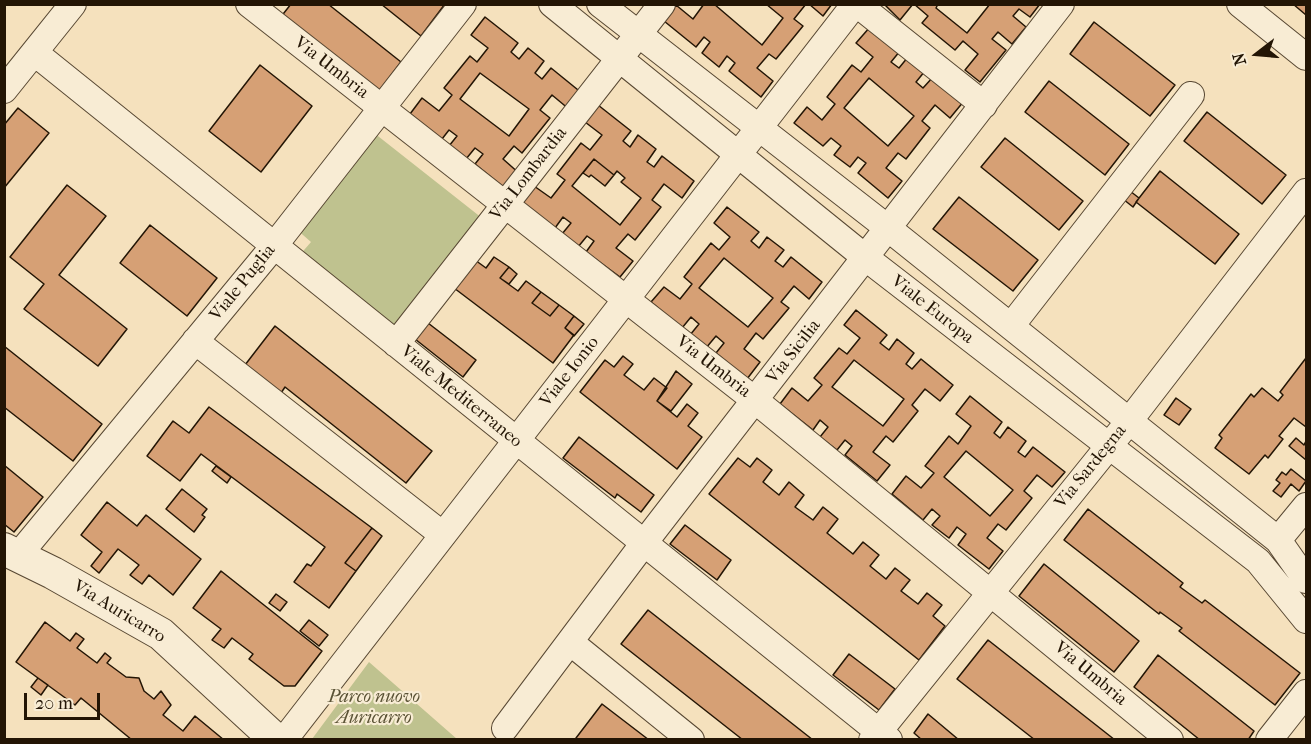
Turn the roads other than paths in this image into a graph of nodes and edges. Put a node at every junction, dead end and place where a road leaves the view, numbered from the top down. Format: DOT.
graph roads {
  1 [pos="73,4"];
  2 [pos="249,4"];
  3 [pos="463,4"];
  4 [pos="552,4"];
  5 [pos="600,4"];
  6 [pos="662,4"];
  7 [pos="856,4"];
  8 [pos="1061,4"];
  9 [pos="1240,4"];
  10 [pos="639,34"];
  11 [pos="34,53"];
  12 [pos="1306,57"];
  13 [pos="620,59"];
  14 [pos="4,90"];
  15 [pos="1191,95"];
  16 [pos="984,105"];
  17 [pos="382,107"];
  18 [pos="759,127"];
  19 [pos="738,154"];
  20 [pos="1306,192"];
  21 [pos="506,204"];
  22 [pos="889,229"];
  23 [pos="274,246"];
  24 [pos="866,258"];
  25 [pos="626,299"];
  26 [pos="1011,326"];
  27 [pos="195,341"];
  28 [pos="396,344"];
  29 [pos="756,401"];
  30 [pos="1130,420"];
  31 [pos="517,441"];
  32 [pos="1107,447"];
  33 [pos="1306,506"];
  34 [pos="443,535"];
  35 [pos="1278,540"];
  36 [pos="644,543"];
  37 [pos="11,553"];
  38 [pos="1306,580"];
  39 [pos="990,590"];
  40 [pos="1306,620"];
  41 [pos="570,642"];
  42 [pos="1306,693"];
  43 [pos="505,728"];
  44 [pos="880,737"];
  45 [pos="276,740"];
  46 [pos="284,740"];
  47 [pos="691,740"];
  48 [pos="1170,740"];
  49 [pos="1269,740"];
  1 -- 11 [label="street"];
  2 -- 17 [label="street, Via Umbria"];
  3 -- 17 [label="street, Viale Puglia"];
  4 -- 13 [label="street, Viale Europa"];
  5 -- 10 [label="street, Viale Europa"];
  6 -- 10 [label="street, Via Lombardia"];
  7 -- 16 [label="street"];
  7 -- 18 [label="street, Viale Ionio"];
  8 -- 16 [label="street, Via Sicilia"];
  9 -- 12 [label="street"];
  10 -- 13 [label="street, Via Lombardia"];
  10 -- 18 [label="street, Viale Europa"];
  11 -- 14 [label="street"];
  11 -- 23 [label="street, Viale Mediterraneo"];
  13 -- 19 [label="street, Viale Europa"];
  13 -- 21 [label="street, Via Lombardia"];
  15 -- 26 [label="street"];
  16 -- 22 [label="street, Via Sicilia"];
  17 -- 21 [label="street, Via Umbria"];
  17 -- 23 [label="street, Viale Puglia"];
  18 -- 19 [label="street, Viale Ionio"];
  18 -- 22 [label="street, Viale Europa"];
  19 -- 24 [label="street, Viale Europa"];
  19 -- 25 [label="street, Viale Ionio"];
  20 -- 30 [label="street, Via Sardegna"];
  21 -- 25 [label="street, Via Umbria"];
  21 -- 28 [label="street, Via Lombardia"];
  22 -- 24 [label="street, Via Sicilia"];
  22 -- 26 [label="street, Viale Europa"];
  23 -- 27 [label="street, Viale Puglia"];
  23 -- 28 [label="street, Viale Mediterraneo"];
  24 -- 29 [label="street, Via Sicilia"];
  24 -- 32 [label="street, Viale Europa"];
  25 -- 29 [label="street, Via Umbria"];
  25 -- 31 [label="street, Viale Ionio"];
  26 -- 30 [label="street, Viale Europa"];
  27 -- 34 [label="street"];
  27 -- 37 [label="street, Viale Puglia"];
  28 -- 31 [label="street, Viale Mediterraneo"];
  29 -- 36 [label="street, Via Sicilia"];
  29 -- 39 [label="street, Via Umbria"];
  30 -- 32 [label="street, Via Sardegna"];
  30 -- 35 [label="street, Viale Europa"];
  31 -- 34 [label="street, Viale Ionio"];
  31 -- 36 [label="street, Viale Mediterraneo"];
  32 -- 39 [label="street, Via Sardegna"];
  32 -- 40 [label="street, Viale Europa"];
  33 -- 35 [label="street"];
  34 -- 46 [label="street, Viale Ionio"];
  35 -- 38 [label="street, Viale Europa"];
  36 -- 41 [label="street, Via Sicilia"];
  36 -- 44 [label="street, Viale Mediterraneo"];
  37 -- 45 [label="street, Via Auricarro"];
  39 -- 44 [label="street, Via Sardegna"];
  39 -- 48 [label="street, Via Umbria"];
  41 -- 43 [label="street, Via Sicilia"];
  41 -- 47 [label="street"];
  42 -- 49 [label="street"];
}
